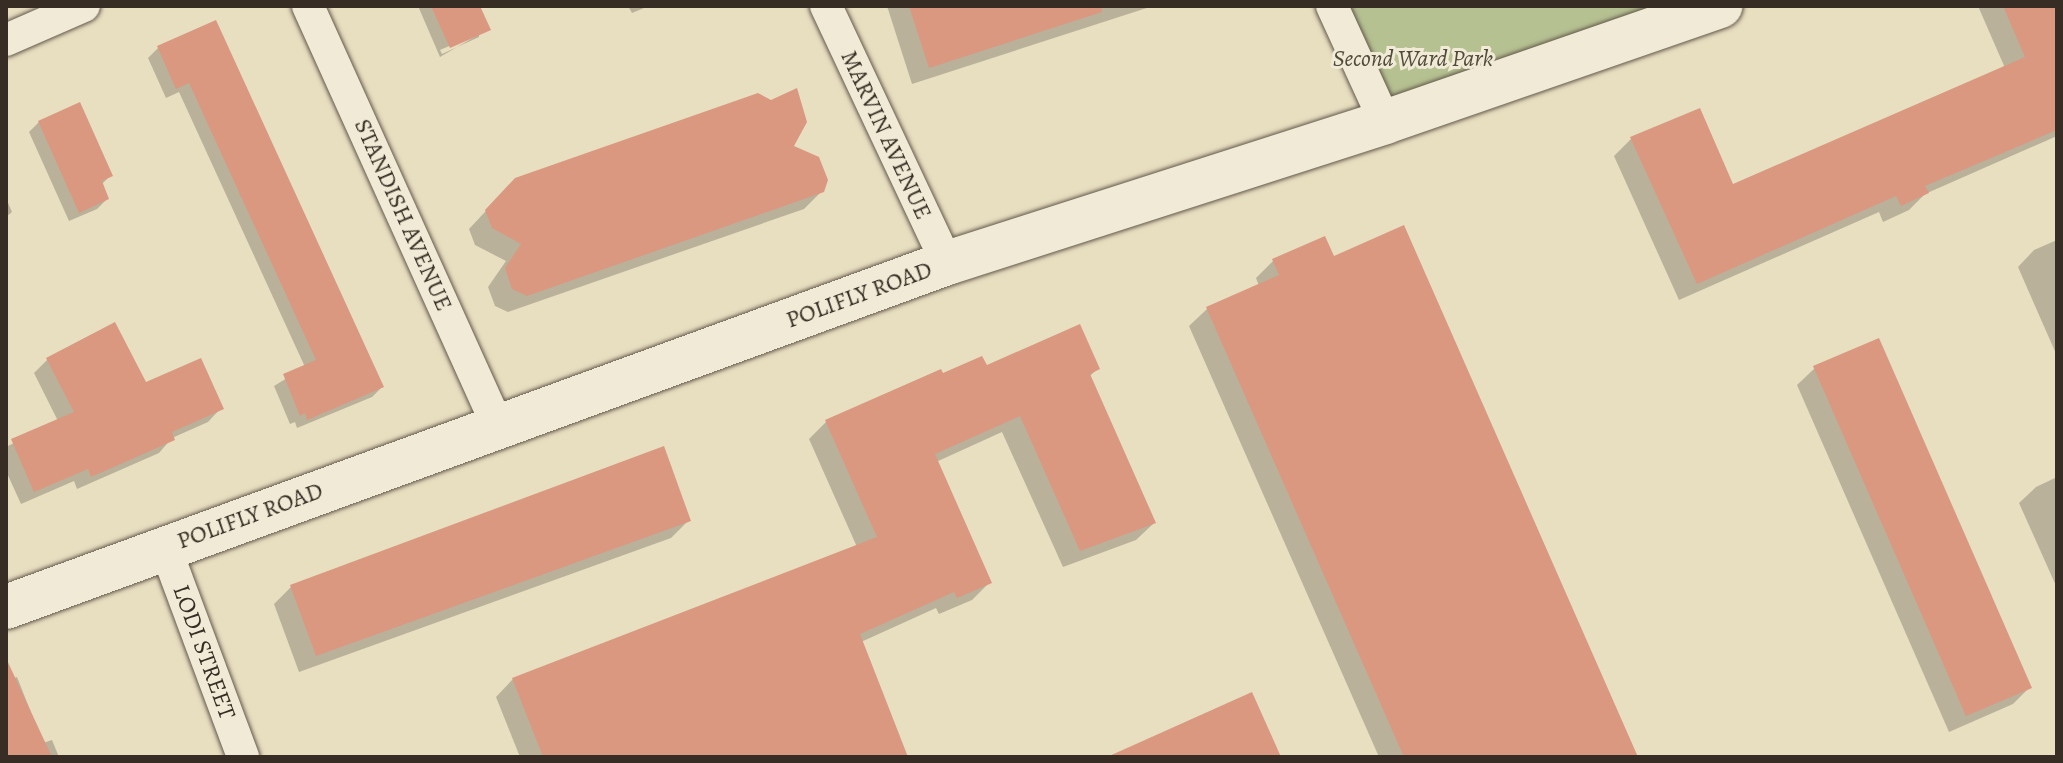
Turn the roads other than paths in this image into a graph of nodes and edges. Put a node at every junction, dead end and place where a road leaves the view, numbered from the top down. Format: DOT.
graph roads {
  1 [pos="84,6"];
  2 [pos="308,6"];
  3 [pos="826,6"];
  4 [pos="1332,6"];
  5 [pos="1720,6"];
  6 [pos="6,40"];
  7 [pos="1385,122"];
  8 [pos="947,263"];
  9 [pos="497,424"];
  10 [pos="165,547"];
  11 [pos="6,607"];
  12 [pos="243,757"];
  1 -- 6 [label="street"];
  2 -- 9 [label="street, STANDISH AVENUE"];
  3 -- 8 [label="street, MARVIN AVENUE"];
  4 -- 7 [label="street"];
  5 -- 7 [label="main road, POLIFLY ROAD"];
  7 -- 8 [label="main road, POLIFLY ROAD"];
  8 -- 9 [label="main road, POLIFLY ROAD"];
  9 -- 10 [label="main road, POLIFLY ROAD"];
  10 -- 11 [label="main road, POLIFLY ROAD"];
  10 -- 12 [label="street, LODI STREET"];
}
